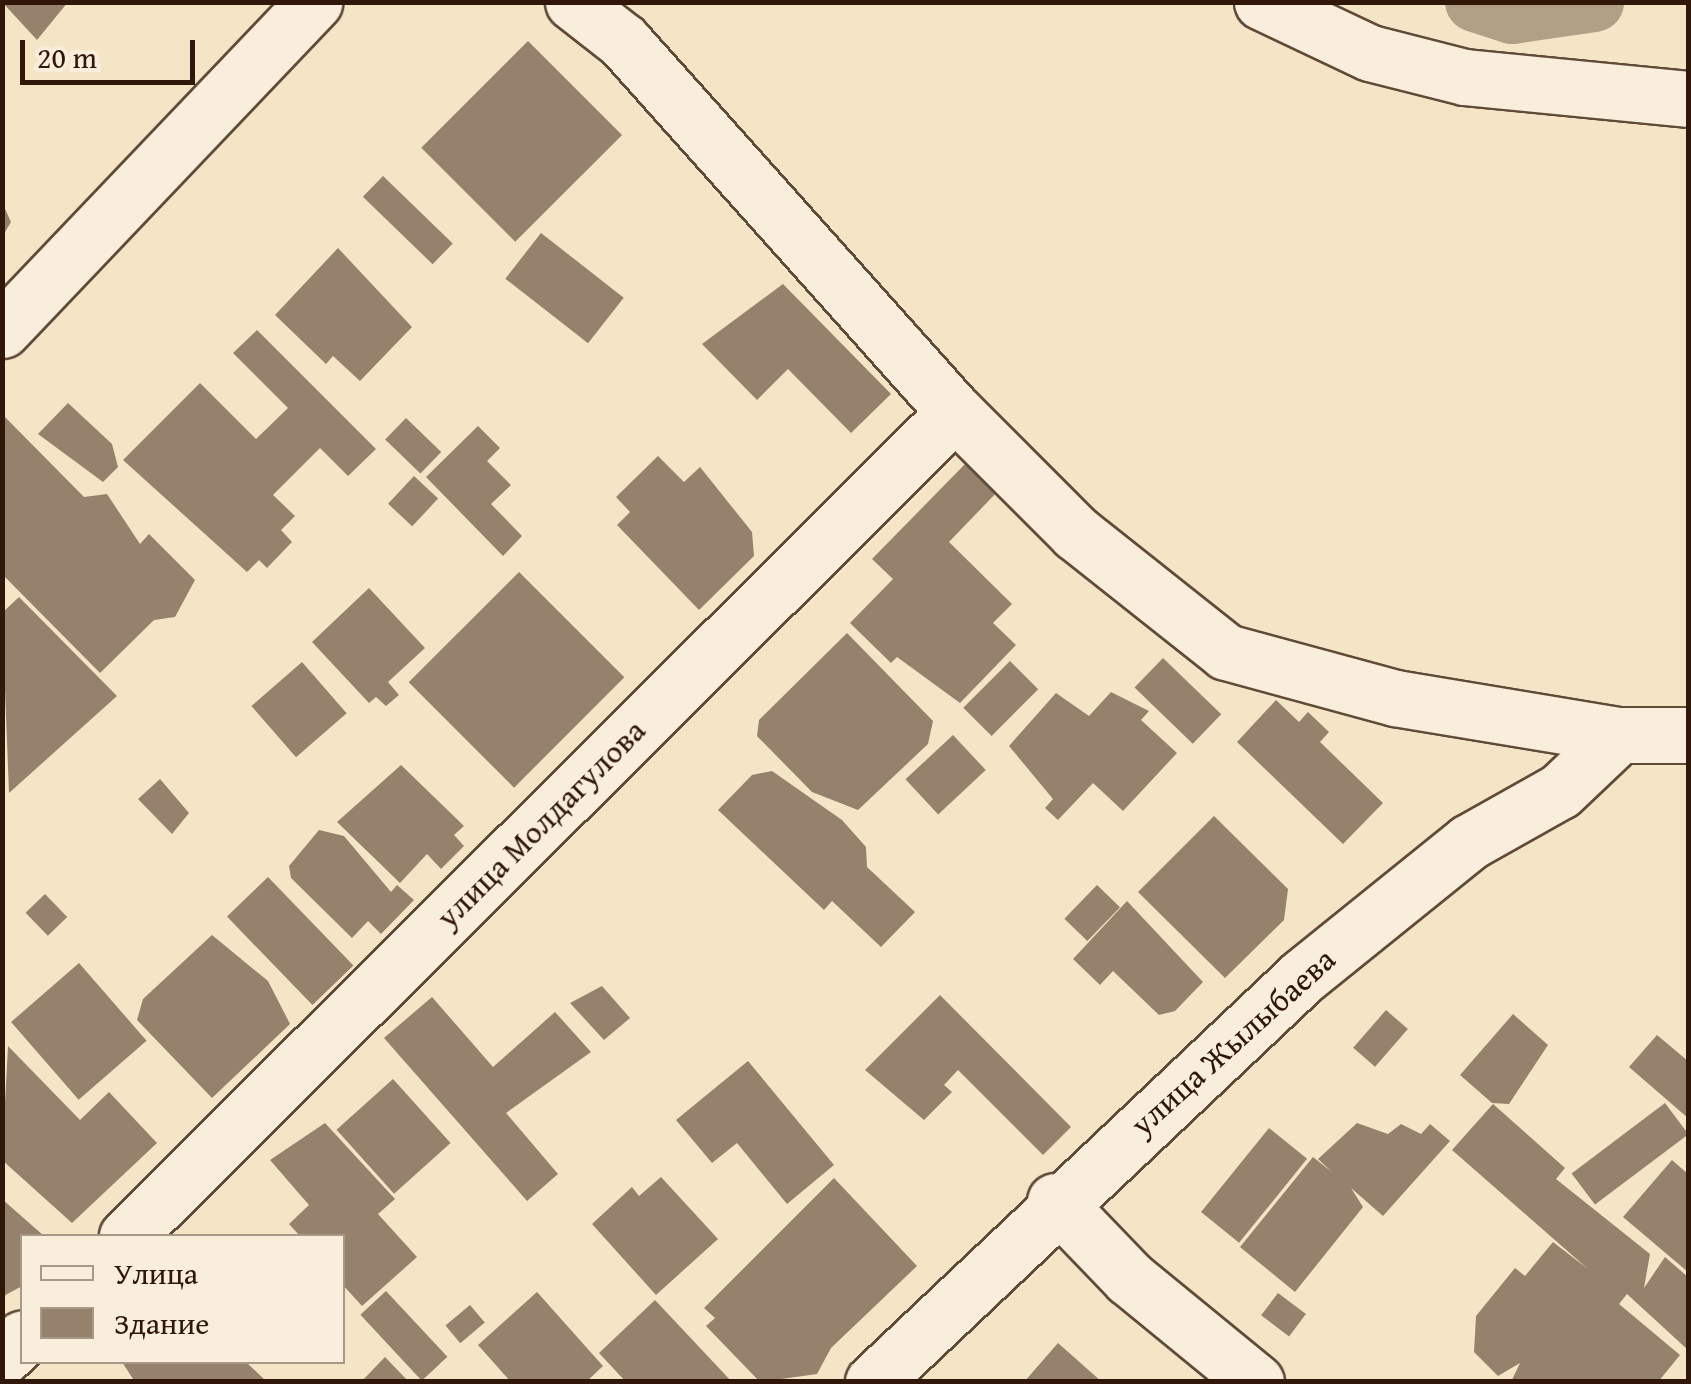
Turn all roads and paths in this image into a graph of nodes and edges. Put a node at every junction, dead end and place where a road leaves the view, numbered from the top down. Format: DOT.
graph roads {
  1 [pos="314,2"];
  2 [pos="573,2"];
  3 [pos="1262,2"];
  4 [pos="1688,99"];
  5 [pos="2,330"];
  6 [pos="955,412"];
  7 [pos="1619,735"];
  8 [pos="1688,735"];
  9 [pos="1054,1201"];
  10 [pos="129,1234"];
  11 [pos="873,1382"];
  12 [pos="1256,1382"];
  1 -- 5 [label="street"];
  2 -- 6 [label="street"];
  3 -- 4 [label="street"];
  6 -- 7 [label="street"];
  6 -- 10 [label="street, улица Молдагулова"];
  7 -- 8 [label="street"];
  7 -- 9 [label="street, улица Жылыбаева"];
  9 -- 11 [label="street, улица Жылыбаева"];
  9 -- 12 [label="street"];
}
